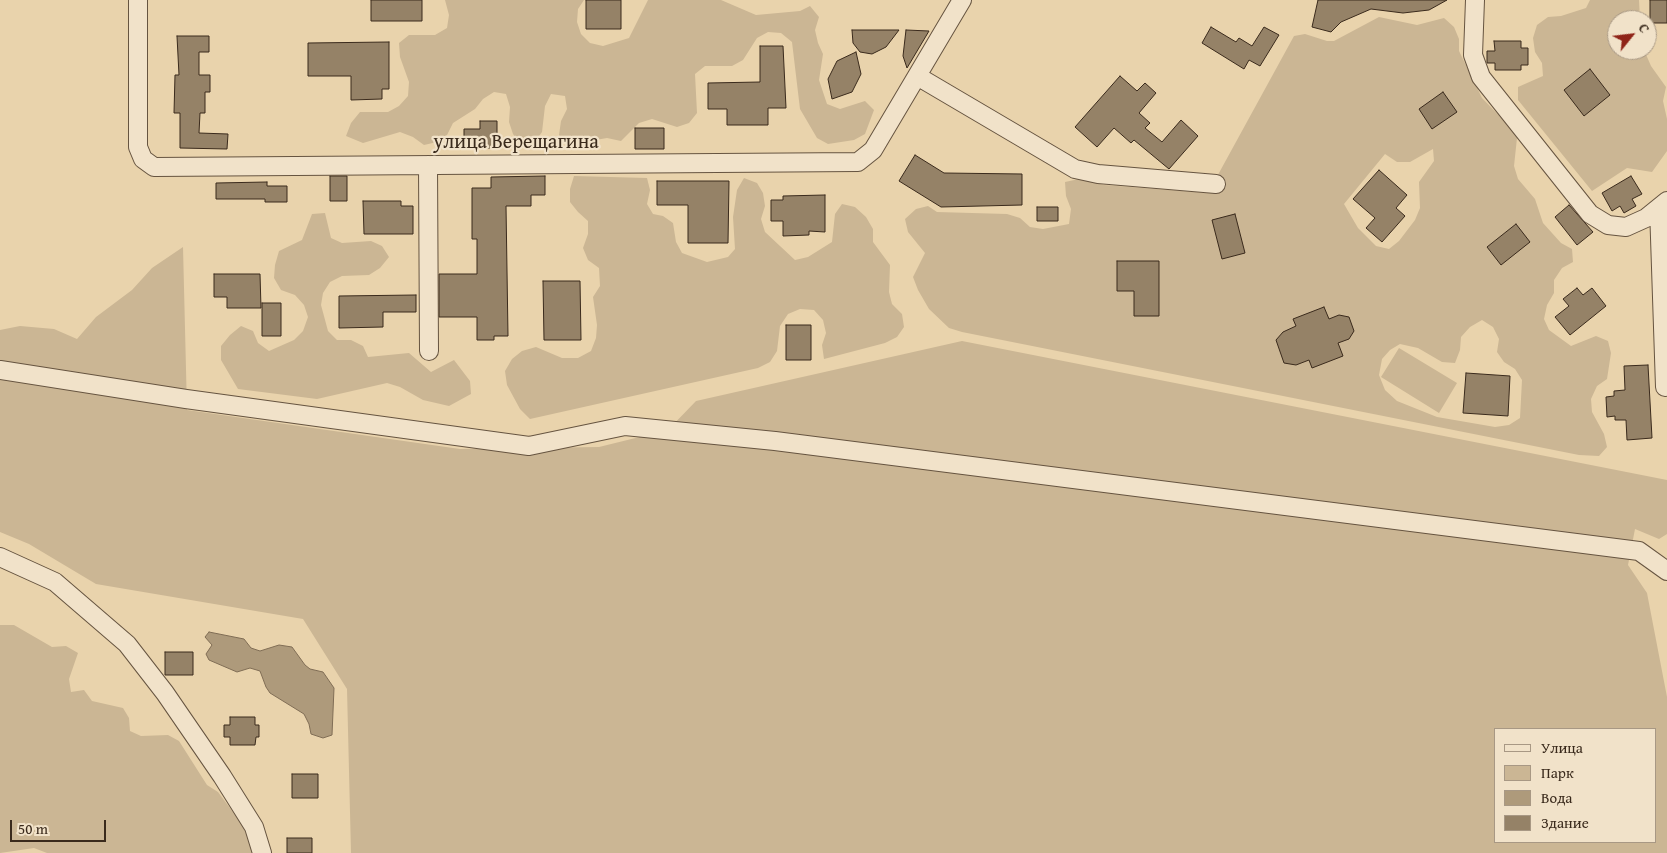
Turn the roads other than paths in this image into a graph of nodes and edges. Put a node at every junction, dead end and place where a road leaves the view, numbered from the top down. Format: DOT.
graph roads {
  1 [pos="138,0"];
  2 [pos="962,0"];
  3 [pos="1475,0"];
  4 [pos="917,76"];
  5 [pos="428,165"];
  6 [pos="1216,184"];
  7 [pos="1663,204"];
  8 [pos="429,351"];
  9 [pos="0,370"];
  10 [pos="1665,387"];
  11 [pos="0,557"];
  12 [pos="1667,571"];
  13 [pos="262,853"];
  1 -- 5 [label="street, улица Верещагина"];
  2 -- 4 [label="street, улица Верещагина"];
  3 -- 7 [label="street"];
  4 -- 5 [label="street, улица Верещагина"];
  4 -- 6 [label="street"];
  5 -- 8 [label="street"];
  7 -- 10 [label="street"];
  9 -- 12 [label="street"];
  11 -- 13 [label="street"];
}
